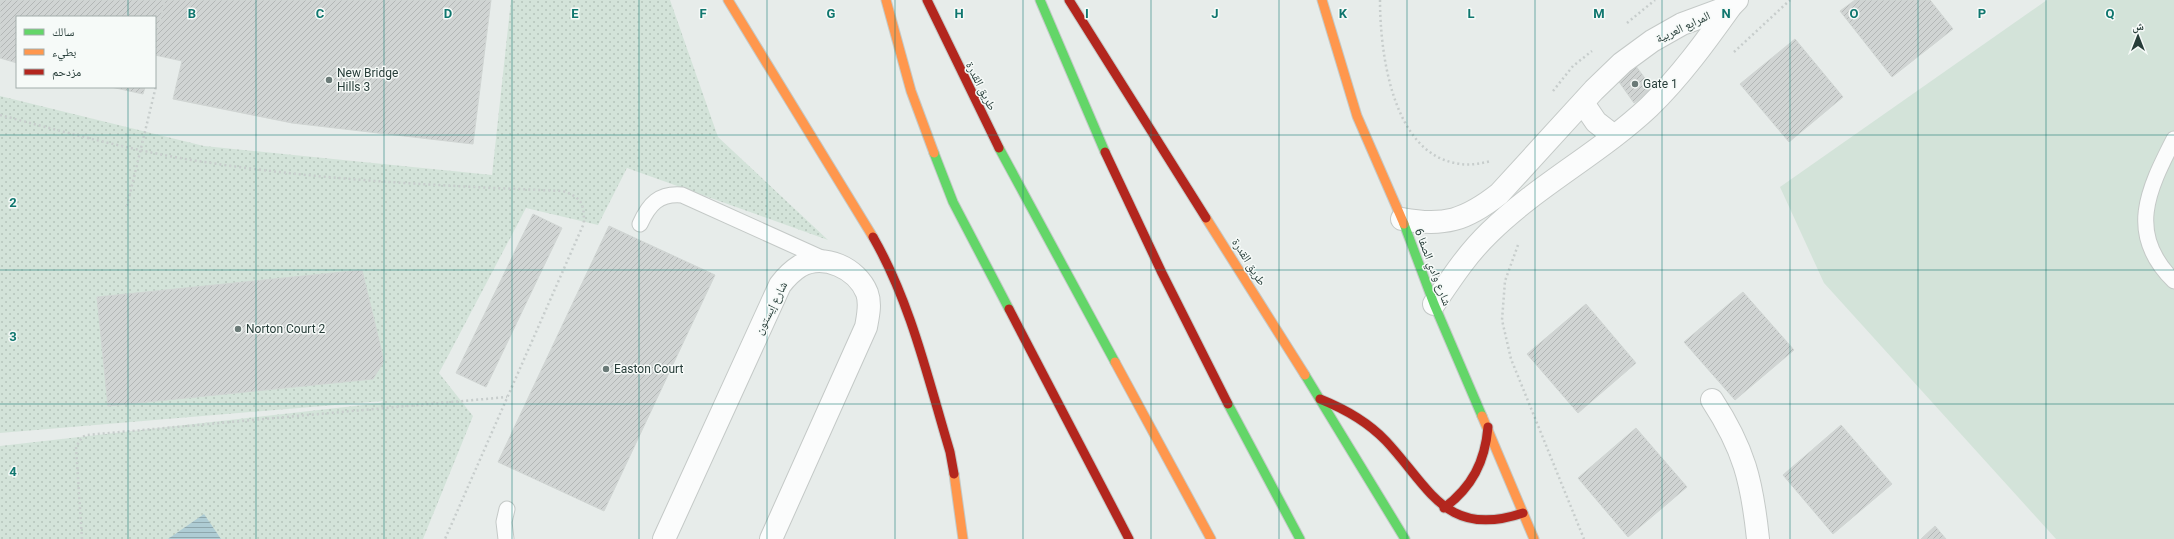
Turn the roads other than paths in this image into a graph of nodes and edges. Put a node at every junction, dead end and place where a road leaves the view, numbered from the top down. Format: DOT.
graph roads {
  1 [pos="728,0"];
  2 [pos="886,0"];
  3 [pos="926,0"];
  4 [pos="1040,0"];
  5 [pos="1069,0"];
  6 [pos="1322,0"];
  7 [pos="1734,3"];
  8 [pos="1682,24"];
  9 [pos="1702,46"];
  10 [pos="1583,102"];
  11 [pos="1614,136"];
  12 [pos="2174,139"];
  13 [pos="1402,219"];
  14 [pos="640,224"];
  15 [pos="831,262"];
  16 [pos="2174,281"];
  17 [pos="1434,304"];
  18 [pos="1320,399"];
  19 [pos="1712,400"];
  20 [pos="1488,427"];
  21 [pos="1444,508"];
  22 [pos="507,509"];
  23 [pos="1523,513"];
  24 [pos="506,539"];
  25 [pos="664,539"];
  26 [pos="771,539"];
  27 [pos="963,539"];
  28 [pos="1129,539"];
  29 [pos="1211,539"];
  30 [pos="1300,539"];
  31 [pos="1405,539"];
  32 [pos="1534,539"];
  33 [pos="1758,539"];
  1 -- 27 [label="main road"];
  2 -- 28 [label="main road"];
  3 -- 29 [label="main road, طريق القدرة"];
  4 -- 30 [label="main road"];
  5 -- 18 [label="main road, طريق القدرة"];
  6 -- 13 [label="main road, شارع وادي الصفا 6"];
  7 -- 8 [label="street, المرابع العربية"];
  7 -- 9 [label="street, المرابع العربية"];
  8 -- 9 [label="street"];
  8 -- 10 [label="street, المرابع العربية"];
  9 -- 11 [label="street, المرابع العربية"];
  10 -- 11 [label="street"];
  10 -- 13 [label="street, المرابع العربية"];
  11 -- 17 [label="street, المرابع العربية"];
  12 -- 16 [label="lane"];
  13 -- 17 [label="main road, شارع وادي الصفا 6"];
  14 -- 15 [label="lane"];
  15 -- 25 [label="street, شارع إيستون"];
  15 -- 26 [label="street, شارع إيستون"];
  17 -- 20 [label="main road, شارع وادي الصفا 6"];
  18 -- 21 [label="main road"];
  18 -- 31 [label="main road, طريق القدرة"];
  19 -- 33 [label="street"];
  20 -- 21 [label="main road"];
  20 -- 23 [label="main road, شارع وادي الصفا 6"];
  21 -- 23 [label="main road"];
  22 -- 24 [label="lane"];
  23 -- 32 [label="main road, شارع وادي الصفا 6"];
}
